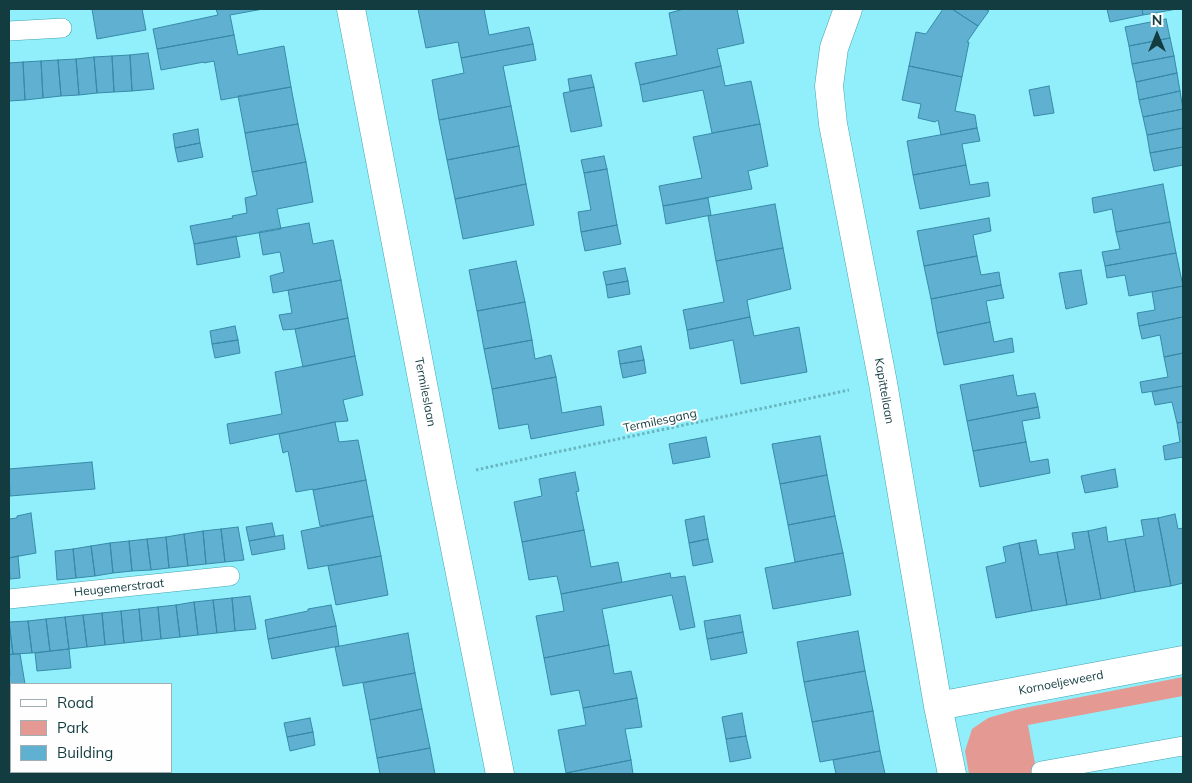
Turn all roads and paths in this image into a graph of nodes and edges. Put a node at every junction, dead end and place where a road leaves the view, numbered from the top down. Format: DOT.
graph roads {
  1 [pos="351,9"];
  2 [pos="848,9"];
  3 [pos="62,28"];
  4 [pos="9,31"];
  5 [pos="883,383"];
  6 [pos="441,478"];
  7 [pos="230,576"];
  8 [pos="9,599"];
  9 [pos="1183,660"];
  10 [pos="938,706"];
  11 [pos="1183,746"];
  12 [pos="1041,771"];
  13 [pos="500,774"];
  14 [pos="952,774"];
  1 -- 6 [label="street, Termileslaan"];
  2 -- 5 [label="street, Kapittellaan"];
  3 -- 4 [label="lane"];
  5 -- 6 [label="path, Termilesgang"];
  5 -- 10 [label="street, Kapittellaan"];
  6 -- 13 [label="street, Termileslaan"];
  7 -- 8 [label="lane, Heugemerstraat"];
  9 -- 10 [label="street, Kornoeljeweerd"];
  10 -- 14 [label="street, Kapittellaan"];
  11 -- 12 [label="lane"];
}
